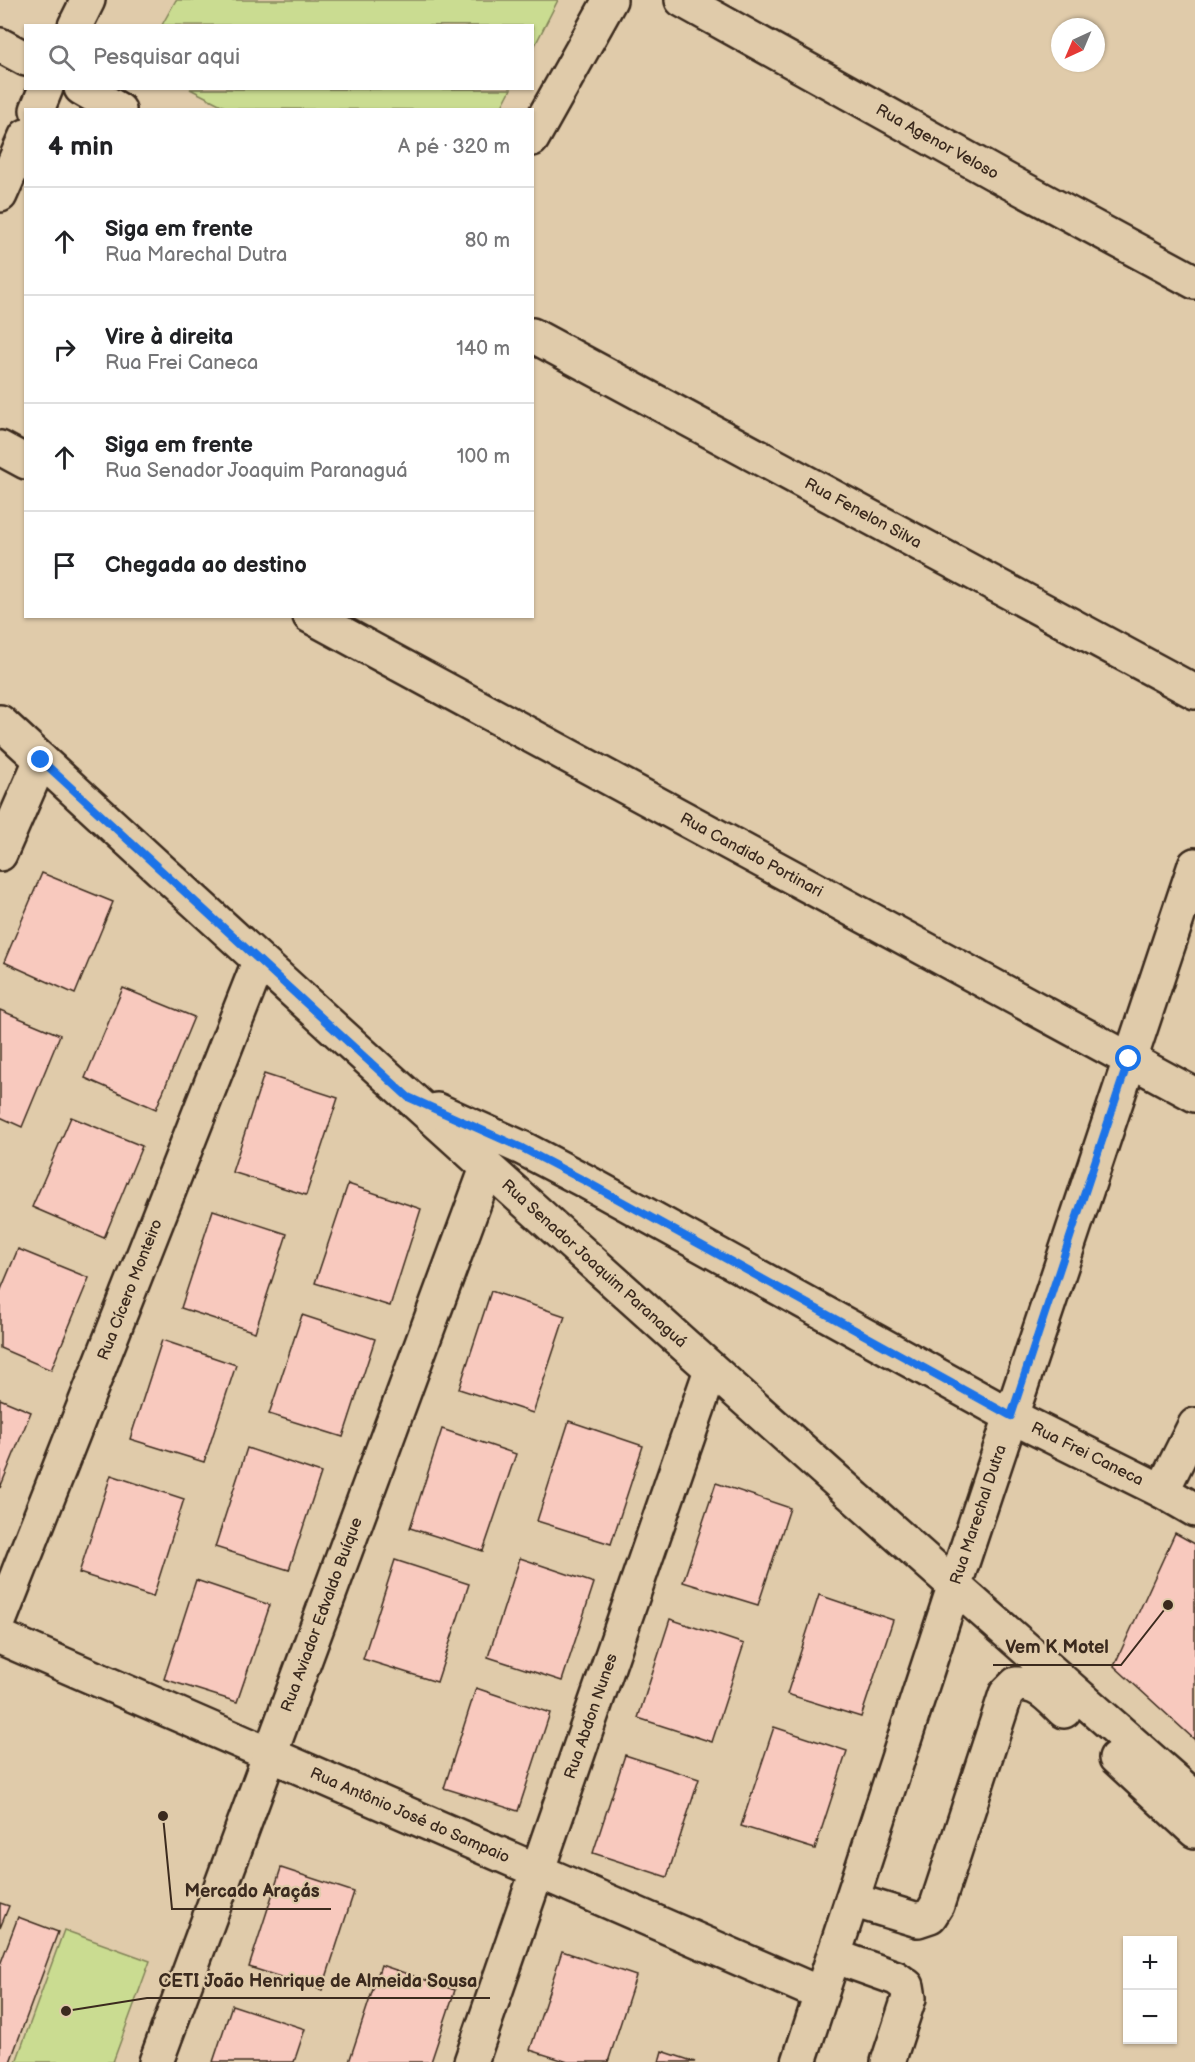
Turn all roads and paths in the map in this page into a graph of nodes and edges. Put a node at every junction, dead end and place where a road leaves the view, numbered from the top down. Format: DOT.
graph roads {
  1 [pos="88,0"];
  2 [pos="610,0"];
  3 [pos="682,0"];
  4 [pos="76,24"];
  5 [pos="0,45"];
  6 [pos="24,57"];
  7 [pos="45,90"];
  8 [pos="84,90"];
  9 [pos="38,108"];
  10 [pos="116,108"];
  11 [pos="534,136"];
  12 [pos="24,141"];
  13 [pos="0,195"];
  14 [pos="1195,282"];
  15 [pos="534,336"];
  16 [pos="0,448"];
  17 [pos="24,461"];
  18 [pos="314,618"];
  19 [pos="1195,692"];
  20 [pos="0,722"];
  21 [pos="41,760"];
  22 [pos="0,854"];
  23 [pos="1195,865"];
  24 [pos="259,962"];
  25 [pos="1129,1059"];
  26 [pos="1195,1095"];
  27 [pos="408,1097"];
  28 [pos="487,1168"];
  29 [pos="711,1371"];
  30 [pos="1011,1416"];
  31 [pos="1195,1425"];
  32 [pos="1162,1491"];
  33 [pos="1195,1510"];
  34 [pos="954,1587"];
  35 [pos="0,1619"];
  36 [pos="0,1637"];
  37 [pos="270,1754"];
  38 [pos="1195,1798"];
  39 [pos="1195,1831"];
  40 [pos="538,1870"];
  41 [pos="852,1900"];
  42 [pos="834,1956"];
  43 [pos="821,1994"];
  44 [pos="156,2062"];
  45 [pos="471,2062"];
  46 [pos="799,2062"];
  47 [pos="888,2062"];
  1 -- 4 [label="street"];
  2 -- 11 [label="street"];
  3 -- 14 [label="street, Rua Agenor Veloso"];
  5 -- 6 [label="street"];
  7 -- 9 [label="street"];
  8 -- 10 [label="street"];
  12 -- 13 [label="street"];
  15 -- 19 [label="street, Rua Fenelon Silva"];
  16 -- 17 [label="street"];
  18 -- 25 [label="street, Rua Candido Portinari"];
  20 -- 21 [label="street, Rua Senador Joaquim Paranaguá"];
  21 -- 22 [label="street"];
  21 -- 24 [label="street, Rua Senador Joaquim Paranaguá"];
  23 -- 25 [label="street, Rua Marechal Dutra"];
  24 -- 27 [label="street, Rua Senador Joaquim Paranaguá"];
  24 -- 35 [label="street, Rua Cícero Monteiro"];
  25 -- 26 [label="street, Rua Candido Portinari"];
  25 -- 30 [label="street, Rua Marechal Dutra"];
  27 -- 28 [label="street, Rua Senador Joaquim Paranaguá"];
  27 -- 30 [label="street, Rua Frei Caneca"];
  28 -- 29 [label="street, Rua Senador Joaquim Paranaguá"];
  28 -- 37 [label="street, Rua Aviador Edvaldo Buíque"];
  29 -- 34 [label="street, Rua Senador Joaquim Paranaguá"];
  29 -- 40 [label="street, Rua Abdon Nunes"];
  30 -- 32 [label="street, Rua Frei Caneca"];
  30 -- 34 [label="street, Rua Marechal Dutra"];
  31 -- 32 [label="street"];
  32 -- 33 [label="street, Rua Frei Caneca"];
  34 -- 38 [label="street, Rua Senador Joaquim Paranaguá"];
  34 -- 41 [label="street, Rua Marechal Dutra"];
  36 -- 37 [label="street, Rua Antônio José do Sampaio"];
  37 -- 40 [label="street, Rua Antônio José do Sampaio"];
  37 -- 44 [label="street, Rua Aviador Edvaldo Buíque"];
  39 -- 41 [label="street"];
  40 -- 43 [label="street, Rua Antônio José do Sampaio"];
  40 -- 45 [label="street, Rua Abdon Nunes"];
  41 -- 42 [label="street, Rua Marechal Dutra"];
  42 -- 43 [label="street, Rua Marechal Dutra"];
  42 -- 47 [label="street"];
  43 -- 46 [label="street, Rua Marechal Dutra"];
}
